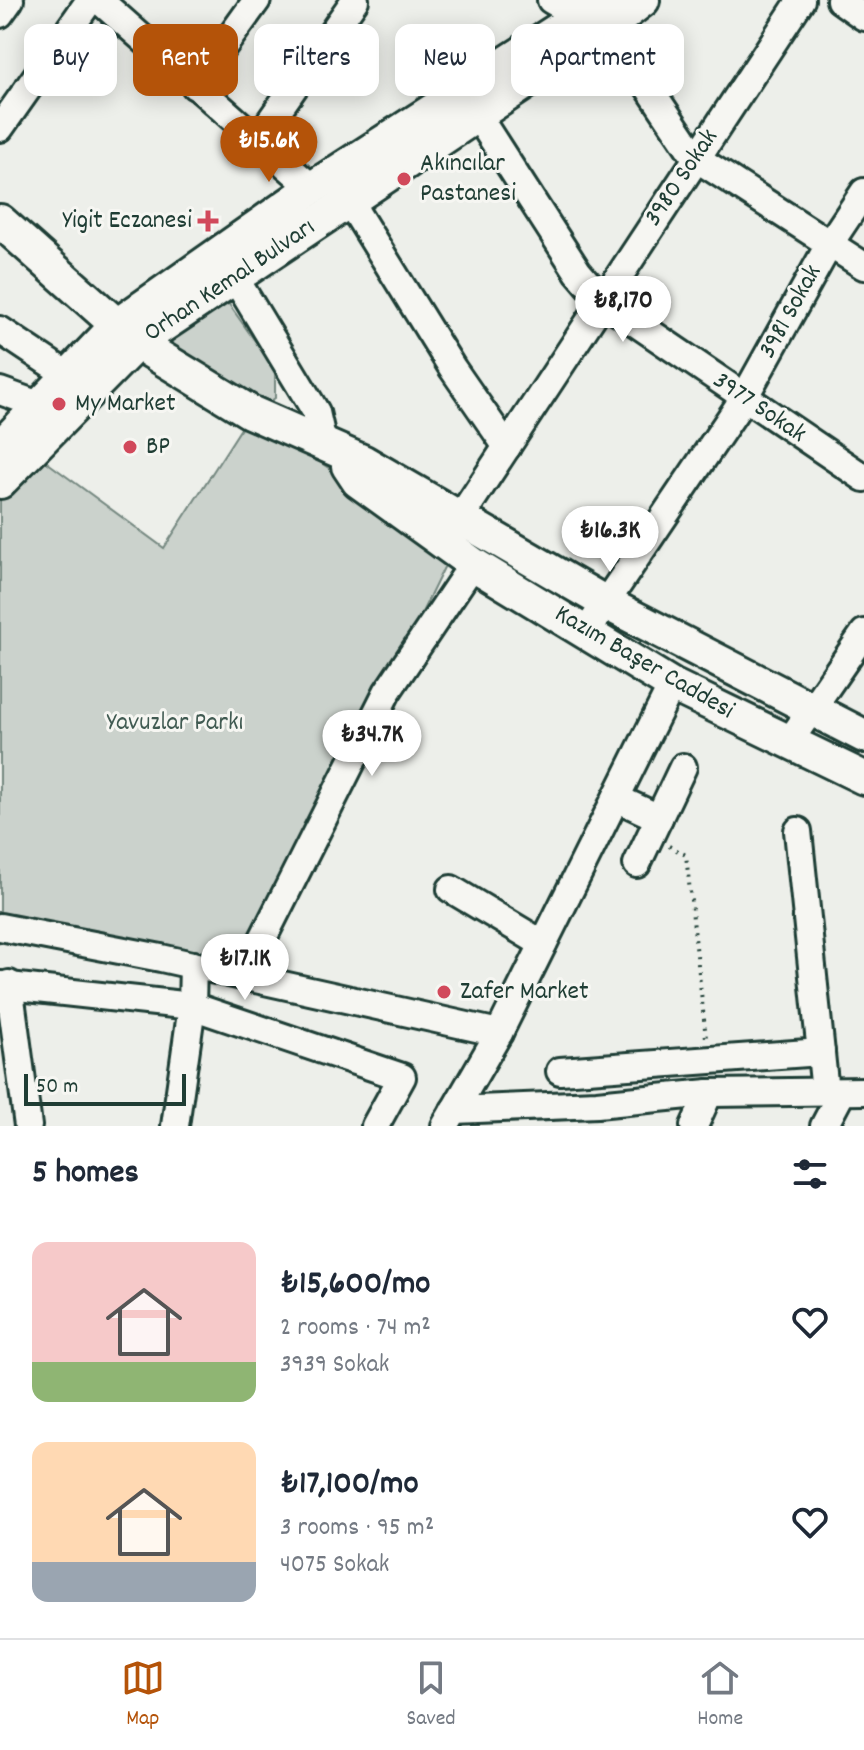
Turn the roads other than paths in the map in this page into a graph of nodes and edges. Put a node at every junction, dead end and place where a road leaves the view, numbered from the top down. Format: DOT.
graph roads {
  1 [pos="10,0"];
  2 [pos="90,0"];
  3 [pos="99,0"];
  4 [pos="257,0"];
  5 [pos="355,0"];
  6 [pos="551,0"];
  7 [pos="643,0"];
  8 [pos="801,0"];
  9 [pos="840,0"];
  10 [pos="0,14"];
  11 [pos="597,14"];
  12 [pos="864,17"];
  13 [pos="238,26"];
  14 [pos="133,30"];
  15 [pos="206,96"];
  16 [pos="477,115"];
  17 [pos="0,128"];
  18 [pos="257,140"];
  19 [pos="696,158"];
  20 [pos="312,188"];
  21 [pos="864,192"];
  22 [pos="349,201"];
  23 [pos="0,221"];
  24 [pos="830,243"];
  25 [pos="864,266"];
  26 [pos="235,278"];
  27 [pos="602,300"];
  28 [pos="0,330"];
  29 [pos="127,334"];
  30 [pos="69,376"];
  31 [pos="0,391"];
  32 [pos="744,398"];
  33 [pos="39,405"];
  34 [pos="0,447"];
  35 [pos="507,447"];
  36 [pos="332,448"];
  37 [pos="864,478"];
  38 [pos="0,482"];
  39 [pos="460,518"];
  40 [pos="473,564"];
  41 [pos="606,603"];
  42 [pos="586,632"];
  43 [pos="864,633"];
  44 [pos="672,685"];
  45 [pos="811,710"];
  46 [pos="864,736"];
  47 [pos="789,742"];
  48 [pos="683,767"];
  49 [pos="864,778"];
  50 [pos="616,798"];
  51 [pos="654,827"];
  52 [pos="798,831"];
  53 [pos="637,864"];
  54 [pos="451,889"];
  55 [pos="0,927"];
  56 [pos="543,944"];
  57 [pos="193,965"];
  58 [pos="244,976"];
  59 [pos="4,984"];
  60 [pos="192,1006"];
  61 [pos="499,1033"];
  62 [pos="821,1052"];
  63 [pos="560,1071"];
  64 [pos="844,1092"];
  65 [pos="709,1093"];
  66 [pos="450,1118"];
  67 [pos="28,1126"];
  68 [pos="175,1126"];
  69 [pos="375,1126"];
  70 [pos="694,1126"];
  71 [pos="824,1126"];
  1 -- 10 [label="street"];
  2 -- 17 [label="street"];
  3 -- 14 [label="street"];
  4 -- 13 [label="street"];
  5 -- 18 [label="street"];
  6 -- 11 [label="street"];
  7 -- 11 [label="main road, Orhan Kemal Bulvarı"];
  8 -- 19 [label="street, 3980 Sokak"];
  9 -- 12 [label="street"];
  11 -- 16 [label="main road, Orhan Kemal Bulvarı"];
  11 -- 19 [label="street"];
  11 -- 20 [label="main road, Orhan Kemal Bulvarı"];
  15 -- 18 [label="street"];
  16 -- 22 [label="main road, Orhan Kemal Bulvarı"];
  16 -- 27 [label="street, 3977 Sokak"];
  18 -- 20 [label="street"];
  19 -- 24 [label="street"];
  19 -- 27 [label="street, 3980 Sokak"];
  20 -- 29 [label="main road, Orhan Kemal Bulvarı"];
  21 -- 24 [label="street, 3981 Sokak"];
  22 -- 26 [label="main road, Orhan Kemal Bulvarı"];
  22 -- 35 [label="street"];
  23 -- 29 [label="main road, Kazım Başer Caddesi"];
  24 -- 25 [label="street"];
  24 -- 32 [label="street, 3981 Sokak"];
  26 -- 29 [label="main road, Orhan Kemal Bulvarı"];
  26 -- 36 [label="street"];
  27 -- 32 [label="street, 3977 Sokak"];
  27 -- 35 [label="street, 3980 Sokak"];
  28 -- 30 [label="street"];
  29 -- 30 [label="main road, Orhan Kemal Bulvarı"];
  29 -- 36 [label="main road, Kazım Başer Caddesi"];
  29 -- 38 [label="main road, Orhan Kemal Bulvarı"];
  30 -- 33 [label="main road, Orhan Kemal Bulvarı"];
  31 -- 33 [label="street"];
  32 -- 37 [label="street, 3977 Sokak"];
  32 -- 41 [label="street, 3981 Sokak"];
  33 -- 34 [label="main road, Orhan Kemal Bulvarı"];
  35 -- 39 [label="street, 3980 Sokak"];
  36 -- 39 [label="main road, Kazım Başer Caddesi"];
  36 -- 40 [label="main road, Kazım Başer Caddesi"];
  39 -- 41 [label="main road, Kazım Başer Caddesi"];
  40 -- 42 [label="main road, Kazım Başer Caddesi"];
  40 -- 58 [label="street"];
  41 -- 42 [label="street, 3981 Sokak"];
  41 -- 45 [label="main road, Kazım Başer Caddesi"];
  42 -- 44 [label="main road, Kazım Başer Caddesi"];
  43 -- 45 [label="street"];
  44 -- 47 [label="main road, Kazım Başer Caddesi"];
  44 -- 50 [label="street"];
  45 -- 46 [label="main road, Kazım Başer Caddesi"];
  45 -- 47 [label="street"];
  47 -- 49 [label="main road, Kazım Başer Caddesi"];
  48 -- 51 [label="street"];
  50 -- 51 [label="street"];
  50 -- 56 [label="street"];
  51 -- 53 [label="street"];
  52 -- 62 [label="street"];
  54 -- 56 [label="street"];
  55 -- 57 [label="street"];
  56 -- 61 [label="street"];
  57 -- 58 [label="street"];
  57 -- 60 [label="street"];
  58 -- 61 [label="street"];
  59 -- 60 [label="street"];
  59 -- 67 [label="street"];
  60 -- 68 [label="street"];
  60 -- 69 [label="street"];
  61 -- 66 [label="street"];
  62 -- 63 [label="street"];
  62 -- 64 [label="street"];
  64 -- 65 [label="street"];
  64 -- 71 [label="street"];
  65 -- 66 [label="street"];
  65 -- 70 [label="street"];
}
